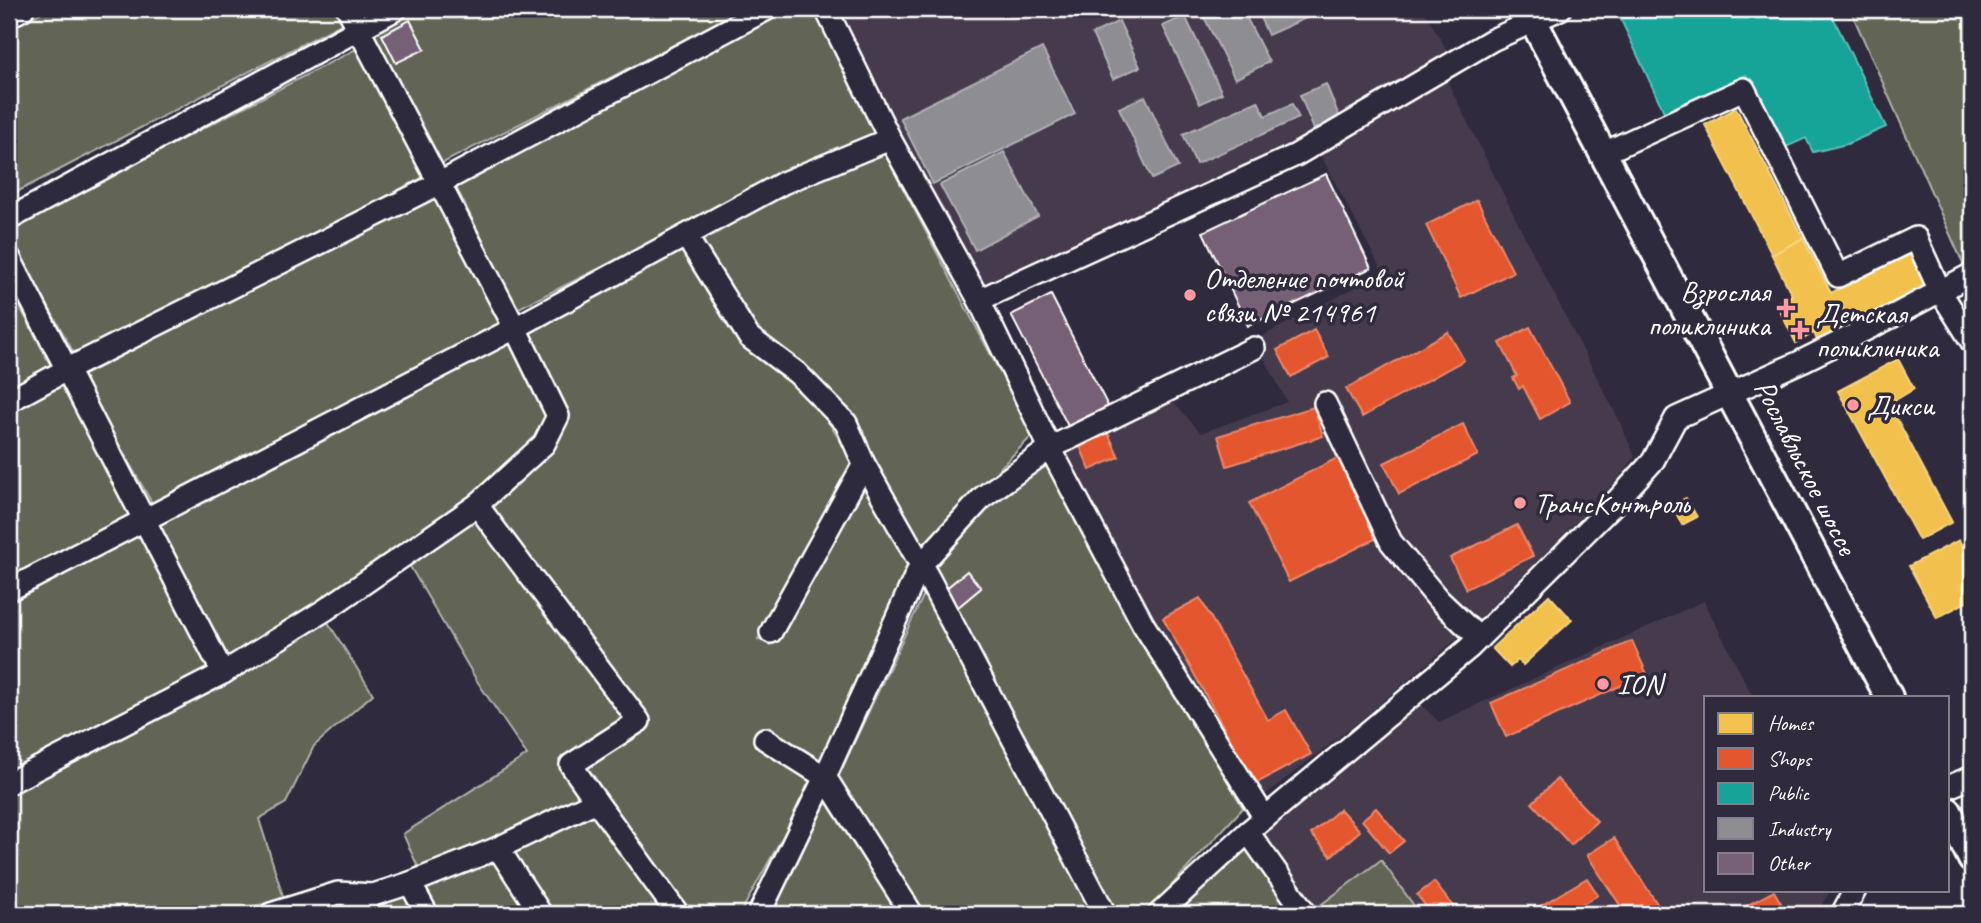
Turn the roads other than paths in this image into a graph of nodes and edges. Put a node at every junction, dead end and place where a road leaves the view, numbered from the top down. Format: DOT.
graph roads {
  1 [pos="23,9"];
  2 [pos="348,9"];
  3 [pos="396,9"];
  4 [pos="767,9"];
  5 [pos="826,9"];
  6 [pos="1560,9"];
  7 [pos="1530,15"];
  8 [pos="9,16"];
  9 [pos="358,28"];
  10 [pos="890,139"];
  11 [pos="1604,153"];
  12 [pos="438,184"];
  13 [pos="9,219"];
  14 [pos="686,236"];
  15 [pos="9,257"];
  16 [pos="1972,274"];
  17 [pos="1940,292"];
  18 [pos="979,300"];
  19 [pos="515,328"];
  20 [pos="1972,342"];
  21 [pos="1254,348"];
  22 [pos="66,370"];
  23 [pos="1730,393"];
  24 [pos="9,401"];
  25 [pos="1325,403"];
  26 [pos="1050,448"];
  27 [pos="864,464"];
  28 [pos="477,505"];
  29 [pos="143,519"];
  30 [pos="920,566"];
  31 [pos="9,590"];
  32 [pos="771,632"];
  33 [pos="1479,638"];
  34 [pos="223,673"];
  35 [pos="1888,696"];
  36 [pos="765,739"];
  37 [pos="1972,776"];
  38 [pos="825,777"];
  39 [pos="9,783"];
  40 [pos="1950,786"];
  41 [pos="596,801"];
  42 [pos="1950,815"];
  43 [pos="1265,818"];
  44 [pos="1248,832"];
  45 [pos="498,848"];
  46 [pos="1972,859"];
  47 [pos="411,883"];
  48 [pos="1854,892"];
  49 [pos="373,895"];
  50 [pos="271,914"];
  51 [pos="350,914"];
  52 [pos="428,914"];
  53 [pos="541,914"];
  54 [pos="678,914"];
  55 [pos="759,914"];
  56 [pos="912,914"];
  57 [pos="1105,914"];
  58 [pos="1160,914"];
  59 [pos="1306,914"];
  60 [pos="1842,914"];
  1 -- 8 [label="street"];
  2 -- 9 [label="street"];
  3 -- 9 [label="street"];
  4 -- 12 [label="street"];
  5 -- 10 [label="street"];
  6 -- 7 [label="street"];
  7 -- 11 [label="main road, Рославльское шоссе"];
  7 -- 18 [label="street"];
  9 -- 12 [label="street"];
  9 -- 13 [label="street"];
  10 -- 14 [label="street"];
  10 -- 18 [label="street"];
  11 -- 17 [label="street"];
  11 -- 23 [label="main road, Рославльское шоссе"];
  12 -- 19 [label="street"];
  12 -- 22 [label="street"];
  14 -- 19 [label="street"];
  14 -- 27 [label="street"];
  15 -- 22 [label="street"];
  16 -- 17 [label="street"];
  17 -- 20 [label="street"];
  17 -- 23 [label="street"];
  18 -- 26 [label="street"];
  19 -- 28 [label="street"];
  19 -- 29 [label="street"];
  21 -- 26 [label="street"];
  22 -- 24 [label="street"];
  22 -- 29 [label="street"];
  23 -- 33 [label="street"];
  23 -- 35 [label="main road, Рославльское шоссе"];
  25 -- 33 [label="street"];
  26 -- 30 [label="street"];
  26 -- 43 [label="street"];
  27 -- 30 [label="street"];
  27 -- 32 [label="street"];
  28 -- 34 [label="street"];
  28 -- 41 [label="street"];
  29 -- 31 [label="street"];
  29 -- 34 [label="street"];
  30 -- 38 [label="street"];
  30 -- 57 [label="street"];
  33 -- 43 [label="street"];
  34 -- 39 [label="street"];
  36 -- 38 [label="street"];
  37 -- 40 [label="street"];
  38 -- 55 [label="street"];
  38 -- 56 [label="street"];
  41 -- 45 [label="street"];
  41 -- 54 [label="street"];
  42 -- 46 [label="main road"];
  43 -- 44 [label="street"];
  44 -- 58 [label="street"];
  44 -- 59 [label="street"];
  45 -- 47 [label="street"];
  45 -- 53 [label="street"];
  47 -- 49 [label="street"];
  47 -- 52 [label="street"];
  48 -- 60 [label="street"];
  49 -- 50 [label="street"];
  49 -- 51 [label="street"];
}
